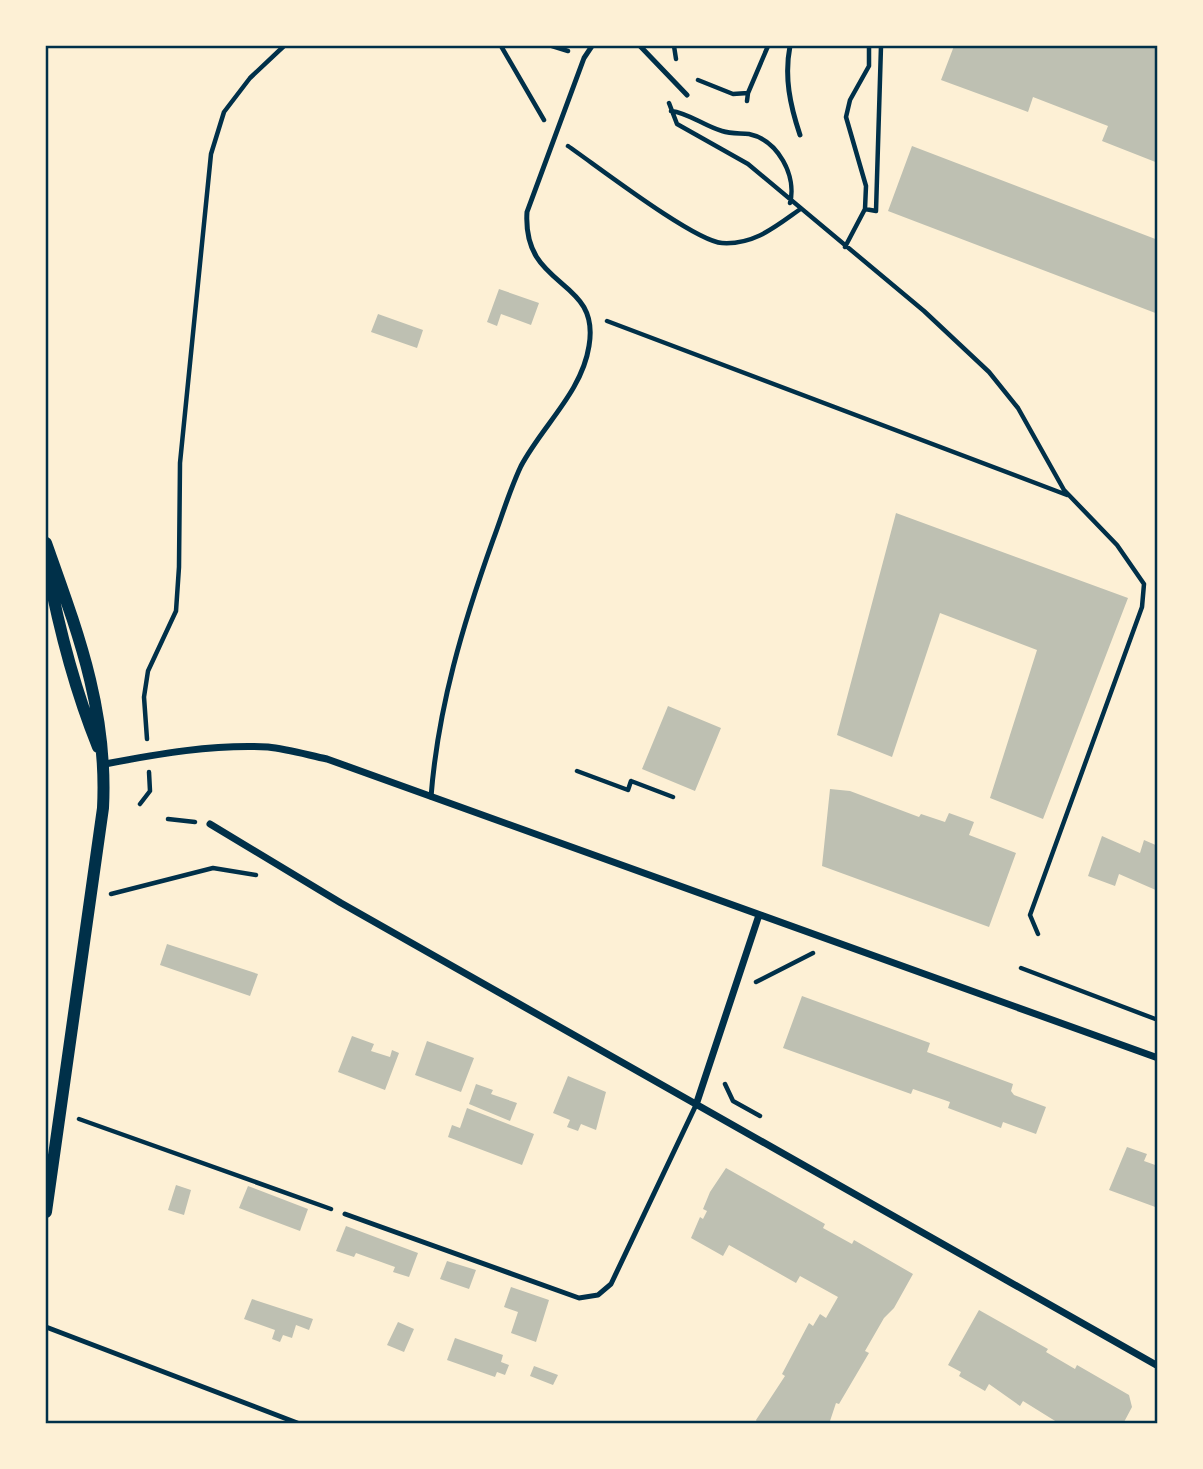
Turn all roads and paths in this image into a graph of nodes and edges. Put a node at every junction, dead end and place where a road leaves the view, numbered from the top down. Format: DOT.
graph roads {
  1 [pos="284,46"];
  2 [pos="501,46"];
  3 [pos="592,46"];
  4 [pos="640,46"];
  5 [pos="768,46"];
  6 [pos="790,46"];
  7 [pos="869,46"];
  8 [pos="881,46"];
  9 [pos="662,71"];
  10 [pos="748,93"];
  11 [pos="687,96"];
  12 [pos="747,101"];
  13 [pos="671,111"];
  14 [pos="800,135"];
  15 [pos="555,137"];
  16 [pos="790,203"];
  17 [pos="865,209"];
  18 [pos="799,210"];
  19 [pos="845,247"];
  20 [pos="589,315"];
  21 [pos="1069,496"];
  22 [pos="46,543"];
  23 [pos="46,556"];
  24 [pos="147,737"];
  25 [pos="105,764"];
  26 [pos="577,771"];
  27 [pos="150,777"];
  28 [pos="431,796"];
  29 [pos="673,797"];
  30 [pos="141,804"];
  31 [pos="168,819"];
  32 [pos="209,824"];
  33 [pos="268,877"];
  34 [pos="110,895"];
  35 [pos="758,915"];
  36 [pos="1038,934"];
  37 [pos="821,936"];
  38 [pos="1021,968"];
  39 [pos="755,983"];
  40 [pos="1157,1020"];
  41 [pos="1157,1058"];
  42 [pos="728,1073"];
  43 [pos="696,1105"];
  44 [pos="61,1114"];
  45 [pos="749,1136"];
  46 [pos="46,1212"];
  47 [pos="345,1214"];
  48 [pos="46,1327"];
  49 [pos="1157,1366"];
  50 [pos="300,1423"];
  1 -- 24 [label="path"];
  2 -- 15 [label="path"];
  3 -- 15 [label="lane"];
  4 -- 9 [label="lane"];
  5 -- 10 [label="path"];
  6 -- 14 [label="lane"];
  7 -- 17 [label="path"];
  8 -- 17 [label="path"];
  9 -- 11 [label="lane"];
  9 -- 13 [label="path"];
  10 -- 11 [label="path"];
  10 -- 12 [label="path"];
  13 -- 16 [label="path"];
  13 -- 16 [label="path"];
  15 -- 18 [label="path"];
  15 -- 20 [label="lane"];
  16 -- 18 [label="path"];
  17 -- 19 [label="path"];
  18 -- 19 [label="path"];
  19 -- 21 [label="path"];
  20 -- 21 [label="path"];
  20 -- 28 [label="lane"];
  21 -- 36 [label="path"];
  22 -- 25 [label="street"];
  23 -- 25 [label="street"];
  25 -- 28 [label="street"];
  25 -- 44 [label="street"];
  26 -- 29 [label="path"];
  27 -- 30 [label="path"];
  28 -- 35 [label="street"];
  31 -- 32 [label="path"];
  32 -- 43 [label="street"];
  33 -- 34 [label="path"];
  35 -- 37 [label="street"];
  35 -- 43 [label="street"];
  37 -- 39 [label="path"];
  37 -- 41 [label="street"];
  38 -- 40 [label="path"];
  42 -- 45 [label="path"];
  43 -- 45 [label="street"];
  43 -- 47 [label="lane"];
  44 -- 46 [label="street"];
  44 -- 47 [label="path"];
  45 -- 49 [label="street"];
  48 -- 50 [label="lane"];
}
